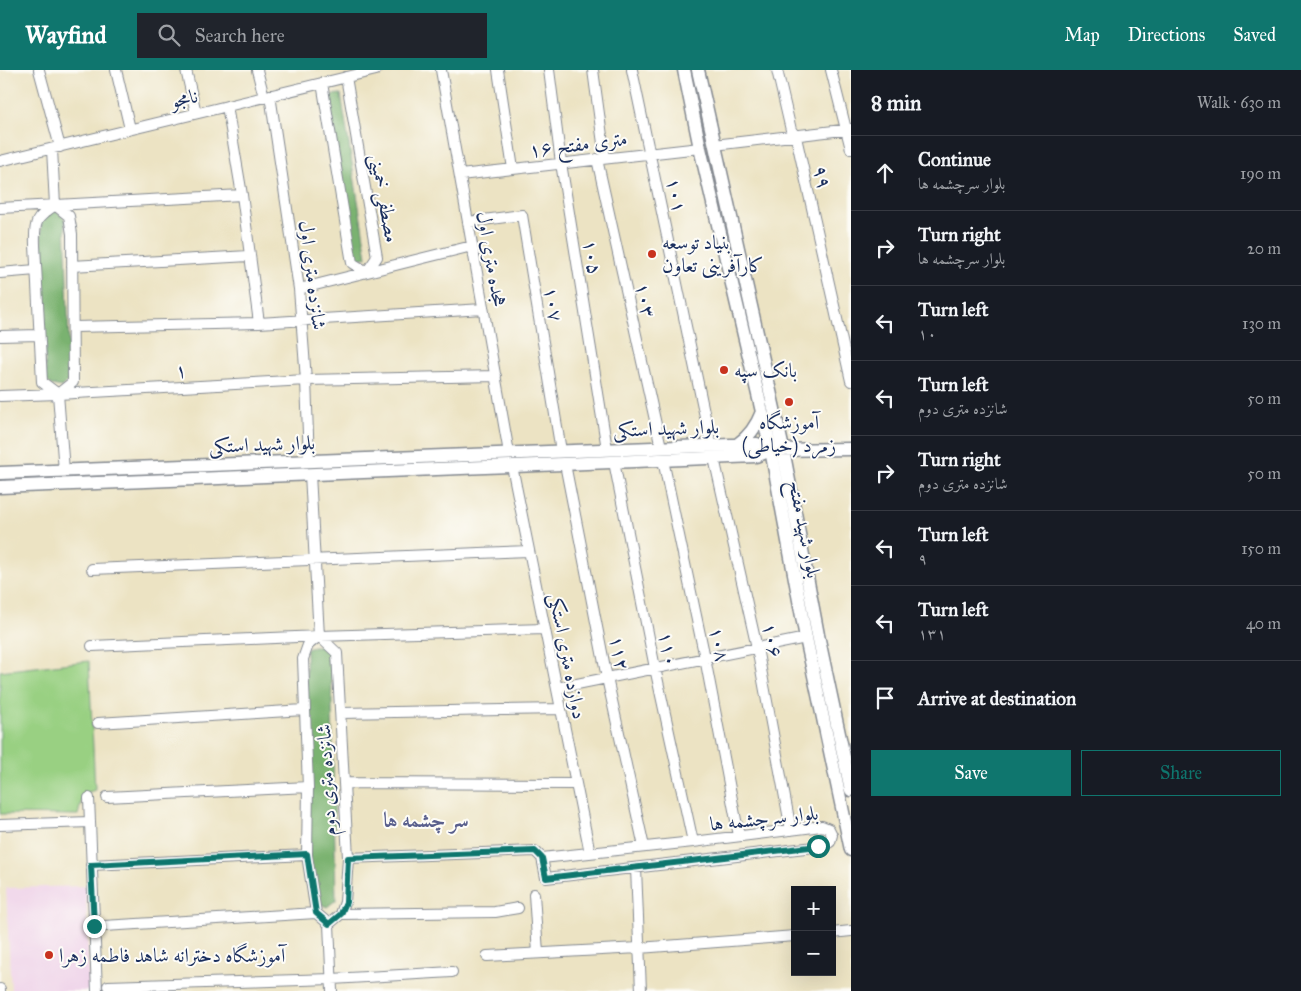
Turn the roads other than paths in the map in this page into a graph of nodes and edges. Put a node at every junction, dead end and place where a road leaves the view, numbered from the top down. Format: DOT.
graph roads {
  1 [pos="39,70"];
  2 [pos="116,70"];
  3 [pos="186,70"];
  4 [pos="257,70"];
  5 [pos="376,70"];
  6 [pos="441,70"];
  7 [pos="498,70"];
  8 [pos="549,70"];
  9 [pos="593,70"];
  10 [pos="632,70"];
  11 [pos="684,70"];
  12 [pos="698,70"];
  13 [pos="777,70"];
  14 [pos="831,70"];
  15 [pos="343,75"];
  16 [pos="322,83"];
  17 [pos="267,96"];
  18 [pos="227,106"];
  19 [pos="196,113"];
  20 [pos="130,129"];
  21 [pos="849,130"];
  22 [pos="796,137"];
  23 [pos="714,145"];
  24 [pos="56,148"];
  25 [pos="700,148"];
  26 [pos="851,149"];
  27 [pos="650,153"];
  28 [pos="601,159"];
  29 [pos="0,161"];
  30 [pos="561,164"];
  31 [pos="513,169"];
  32 [pos="460,175"];
  33 [pos="242,195"];
  34 [pos="55,205"];
  35 [pos="0,208"];
  36 [pos="468,222"];
  37 [pos="472,246"];
  38 [pos="249,256"];
  39 [pos="72,266"];
  40 [pos="36,270"];
  41 [pos="367,272"];
  42 [pos="0,273"];
  43 [pos="299,289"];
  44 [pos="483,309"];
  45 [pos="302,319"];
  46 [pos="259,323"];
  47 [pos="74,327"];
  48 [pos="39,335"];
  49 [pos="0,336"];
  50 [pos="496,376"];
  51 [pos="306,380"];
  52 [pos="851,381"];
  53 [pos="58,394"];
  54 [pos="0,396"];
  55 [pos="762,412"];
  56 [pos="738,444"];
  57 [pos="851,449"];
  58 [pos="607,450"];
  59 [pos="777,450"];
  60 [pos="561,451"];
  61 [pos="713,451"];
  62 [pos="662,454"];
  63 [pos="510,460"];
  64 [pos="614,462"];
  65 [pos="233,464"];
  66 [pos="565,464"];
  67 [pos="310,468"];
  68 [pos="64,471"];
  69 [pos="0,473"];
  70 [pos="234,477"];
  71 [pos="0,487"];
  72 [pos="529,552"];
  73 [pos="315,561"];
  74 [pos="92,569"];
  75 [pos="545,630"];
  76 [pos="319,636"];
  77 [pos="806,638"];
  78 [pos="92,646"];
  79 [pos="757,648"];
  80 [pos="705,658"];
  81 [pos="655,668"];
  82 [pos="607,678"];
  83 [pos="556,688"];
  84 [pos="825,696"];
  85 [pos="561,709"];
  86 [pos="304,710"];
  87 [pos="341,713"];
  88 [pos="98,723"];
  89 [pos="344,783"];
  90 [pos="576,784"];
  91 [pos="308,787"];
  92 [pos="851,790"];
  93 [pos="106,797"];
  94 [pos="89,798"];
  95 [pos="90,822"];
  96 [pos="0,825"];
  97 [pos="791,830"];
  98 [pos="832,835"];
  99 [pos="849,835"];
  100 [pos="739,836"];
  101 [pos="693,842"];
  102 [pos="644,848"];
  103 [pos="851,850"];
  104 [pos="590,853"];
  105 [pos="307,854"];
  106 [pos="348,858"];
  107 [pos="542,858"];
  108 [pos="91,865"];
  109 [pos="636,868"];
  110 [pos="534,894"];
  111 [pos="518,908"];
  112 [pos="316,913"];
  113 [pos="341,914"];
  114 [pos="329,924"];
  115 [pos="104,926"];
  116 [pos="851,931"];
  117 [pos="836,933"];
  118 [pos="791,936"];
  119 [pos="639,948"];
  120 [pos="538,953"];
  121 [pos="487,956"];
  122 [pos="452,972"];
  123 [pos="332,979"];
  124 [pos="108,986"];
  125 [pos="97,991"];
  126 [pos="332,991"];
  127 [pos="641,991"];
  1 -- 24 [label="street"];
  2 -- 20 [label="street"];
  3 -- 19 [label="street"];
  4 -- 17 [label="street, شانزده متری اول"];
  5 -- 15 [label="street, نامجو"];
  6 -- 32 [label="street, هجده متری اول"];
  7 -- 31 [label="street"];
  8 -- 30 [label="street, ۱۰۵"];
  9 -- 28 [label="street, ۱۰۳"];
  10 -- 27 [label="street, ۱۰۱"];
  11 -- 25 [label="main road, بلوار شهید مفتح"];
  12 -- 23 [label="main road, بلوار شهید مفتح"];
  13 -- 22 [label="street, ۹۹"];
  14 -- 21 [label="street"];
  15 -- 16 [label="street, نامجو"];
  15 -- 41 [label="street, مصطفی خمینی"];
  16 -- 17 [label="street, نامجو"];
  16 -- 41 [label="street"];
  17 -- 18 [label="street, نامجو"];
  17 -- 43 [label="street, شانزده متری اول"];
  18 -- 19 [label="street, نامجو"];
  18 -- 33 [label="street"];
  19 -- 20 [label="street, نامجو"];
  20 -- 24 [label="street, نامجو"];
  21 -- 22 [label="street"];
  21 -- 26 [label="street"];
  22 -- 23 [label="street"];
  22 -- 52 [label="street, ۹۹"];
  23 -- 59 [label="main road, بلوار شهید مفتح"];
  24 -- 29 [label="street, نامجو"];
  24 -- 34 [label="street"];
  25 -- 27 [label="street, ۱۶ متری مفتح"];
  25 -- 55 [label="main road, بلوار شهید مفتح"];
  27 -- 28 [label="street, ۱۶ متری مفتح"];
  27 -- 61 [label="street, ۱۰۱"];
  28 -- 30 [label="street, ۱۶ متری مفتح"];
  28 -- 62 [label="street, ۱۰۳"];
  30 -- 31 [label="street, ۱۶ متری مفتح"];
  30 -- 58 [label="street, ۱۰۵"];
  31 -- 32 [label="street, ۱۶ متری مفتح"];
  32 -- 36 [label="street, هجده متری اول"];
  33 -- 34 [label="street"];
  33 -- 38 [label="street"];
  34 -- 35 [label="street"];
  34 -- 39 [label="street"];
  34 -- 40 [label="street"];
  36 -- 37 [label="street, هجده متری اول"];
  36 -- 60 [label="street, ۱۰۷"];
  37 -- 41 [label="street"];
  37 -- 44 [label="street, هجده متری اول"];
  38 -- 39 [label="street"];
  38 -- 46 [label="street"];
  39 -- 47 [label="street"];
  40 -- 42 [label="street"];
  40 -- 48 [label="street"];
  41 -- 43 [label="street"];
  43 -- 45 [label="street, شانزده متری اول"];
  44 -- 45 [label="street"];
  44 -- 50 [label="street, هجده متری اول"];
  45 -- 46 [label="street"];
  45 -- 51 [label="street, شانزده متری اول"];
  46 -- 47 [label="street"];
  47 -- 53 [label="street"];
  48 -- 49 [label="street"];
  48 -- 53 [label="street"];
  50 -- 51 [label="street, ۱"];
  50 -- 63 [label="street, هجده متری اول"];
  51 -- 53 [label="street, ۱"];
  51 -- 67 [label="street, شانزده متری اول"];
  53 -- 54 [label="street, ۱"];
  53 -- 68 [label="street"];
  55 -- 56 [label="main road"];
  55 -- 59 [label="main road, بلوار شهید مفتح"];
  56 -- 59 [label="main road, بلوار شهید استکی"];
  56 -- 61 [label="main road, بلوار شهید استکی"];
  57 -- 59 [label="main road"];
  58 -- 60 [label="main road, بلوار شهید استکی"];
  58 -- 62 [label="main road, بلوار شهید استکی"];
  59 -- 61 [label="main road, بلوار شهید استکی"];
  59 -- 77 [label="main road, بلوار شهید مفتح"];
  59 -- 84 [label="main road, بلوار شهید مفتح"];
  60 -- 63 [label="main road, بلوار شهید استکی"];
  61 -- 62 [label="main road, بلوار شهید استکی"];
  61 -- 79 [label="street, ۱۰۶"];
  62 -- 64 [label="main road, بلوار شهید استکی"];
  62 -- 80 [label="street, ۱۰۸"];
  63 -- 66 [label="main road, بلوار شهید استکی"];
  63 -- 67 [label="main road, بلوار شهید استکی"];
  63 -- 72 [label="street, دوازده متری استکی"];
  64 -- 66 [label="main road, بلوار شهید استکی"];
  64 -- 81 [label="street, ۱۱۰"];
  65 -- 67 [label="main road, بلوار شهید استکی"];
  65 -- 68 [label="main road, بلوار شهید استکی"];
  65 -- 70 [label="main road"];
  66 -- 82 [label="street, ۱۱۲"];
  67 -- 70 [label="main road, بلوار شهید استکی"];
  67 -- 73 [label="street"];
  68 -- 69 [label="main road, بلوار شهید استکی"];
  70 -- 71 [label="main road, بلوار شهید استکی"];
  72 -- 73 [label="street"];
  72 -- 75 [label="street, دوازده متری استکی"];
  73 -- 74 [label="street"];
  73 -- 76 [label="street"];
  75 -- 76 [label="street"];
  75 -- 83 [label="street, دوازده متری استکی"];
  76 -- 78 [label="street"];
  76 -- 86 [label="street, شانزده متری دوم"];
  76 -- 87 [label="street, شانزده متری دوم"];
  77 -- 79 [label="street"];
  77 -- 84 [label="main road, بلوار شهید مفتح"];
  79 -- 80 [label="street"];
  79 -- 97 [label="street, ۱۰۶"];
  80 -- 81 [label="street"];
  80 -- 100 [label="street, ۱۰۸"];
  81 -- 82 [label="street"];
  81 -- 101 [label="street, ۱۱۰"];
  82 -- 83 [label="street"];
  82 -- 102 [label="street, ۱۱۲"];
  83 -- 85 [label="street, دوازده متری استکی"];
  84 -- 92 [label="main road, بلوار شهید مفتح"];
  84 -- 99 [label="main road, بلوار شهید مفتح"];
  85 -- 87 [label="street"];
  85 -- 90 [label="street, دوازده متری استکی"];
  86 -- 88 [label="street"];
  86 -- 91 [label="street, شانزده متری دوم"];
  87 -- 89 [label="street, شانزده متری دوم"];
  89 -- 90 [label="street"];
  89 -- 106 [label="street, شانزده متری دوم"];
  90 -- 104 [label="street, دوازده متری استکی"];
  91 -- 93 [label="street"];
  91 -- 105 [label="street, شانزده متری دوم"];
  94 -- 95 [label="street"];
  95 -- 96 [label="street"];
  95 -- 108 [label="street"];
  97 -- 98 [label="street, بلوار سرچشمه ها"];
  97 -- 100 [label="street, بلوار سرچشمه ها"];
  98 -- 99 [label="street"];
  98 -- 109 [label="street, بلوار سرچشمه ها"];
  99 -- 103 [label="main road, بلوار شهید مفتح"];
  100 -- 101 [label="street, بلوار سرچشمه ها"];
  101 -- 102 [label="street, بلوار سرچشمه ها"];
  102 -- 104 [label="street, بلوار سرچشمه ها"];
  104 -- 107 [label="street, بلوار سرچشمه ها"];
  105 -- 108 [label="street"];
  105 -- 112 [label="street, شانزده متری دوم"];
  106 -- 107 [label="street"];
  106 -- 113 [label="street, شانزده متری دوم"];
  107 -- 109 [label="street, بلوار سرچشمه ها"];
  108 -- 125 [label="street"];
  109 -- 119 [label="street"];
  110 -- 120 [label="street"];
  111 -- 113 [label="street"];
  112 -- 114 [label="street"];
  112 -- 115 [label="street"];
  113 -- 114 [label="street"];
  114 -- 123 [label="street"];
  116 -- 117 [label="street"];
  118 -- 119 [label="street"];
  119 -- 120 [label="street"];
  119 -- 127 [label="street"];
  120 -- 121 [label="street"];
  122 -- 123 [label="street"];
  123 -- 124 [label="street"];
  123 -- 126 [label="street"];
}
